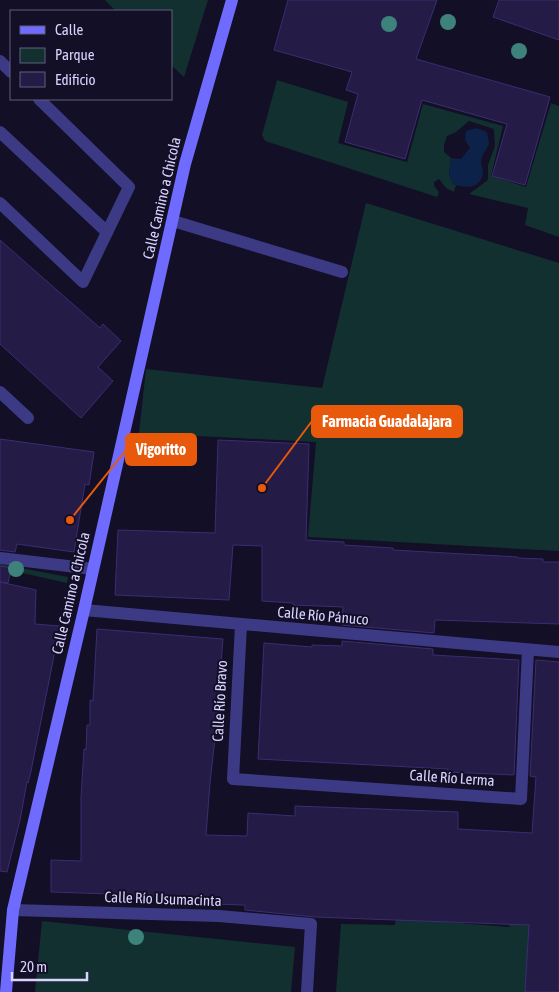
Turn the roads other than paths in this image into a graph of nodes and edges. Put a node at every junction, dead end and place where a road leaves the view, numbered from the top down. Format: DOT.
graph roads {
  1 [pos="232,0"];
  2 [pos="0,61"];
  3 [pos="10,71"];
  4 [pos="40,100"];
  5 [pos="0,132"];
  6 [pos="0,203"];
  7 [pos="173,220"];
  8 [pos="107,232"];
  9 [pos="342,272"];
  10 [pos="0,392"];
  11 [pos="28,418"];
  12 [pos="0,558"];
  13 [pos="93,569"];
  14 [pos="84,610"];
  15 [pos="241,625"];
  16 [pos="528,650"];
  17 [pos="559,652"];
  18 [pos="232,779"];
  19 [pos="13,910"];
  20 [pos="6,992"];
  21 [pos="308,992"];
  1 -- 7 [label="street, Calle Camino a Chicola"];
  2 -- 3 [label="street"];
  4 -- 8 [label="street"];
  5 -- 8 [label="street"];
  6 -- 8 [label="street"];
  7 -- 9 [label="street"];
  7 -- 13 [label="street, Calle Camino a Chicola"];
  10 -- 11 [label="street"];
  12 -- 13 [label="street"];
  13 -- 14 [label="street, Calle Camino a Chicola"];
  14 -- 15 [label="street, Calle Río Pánuco"];
  14 -- 19 [label="street, Calle Camino a Chicola"];
  15 -- 16 [label="street, Calle Río Pánuco"];
  15 -- 18 [label="street, Calle Río Bravo"];
  16 -- 17 [label="street, Calle Río Pánuco"];
  16 -- 18 [label="street, Calle Río Lerma"];
  19 -- 20 [label="street, Calle Camino a Chicola"];
  19 -- 21 [label="street, Calle Río Usumacinta"];
}
